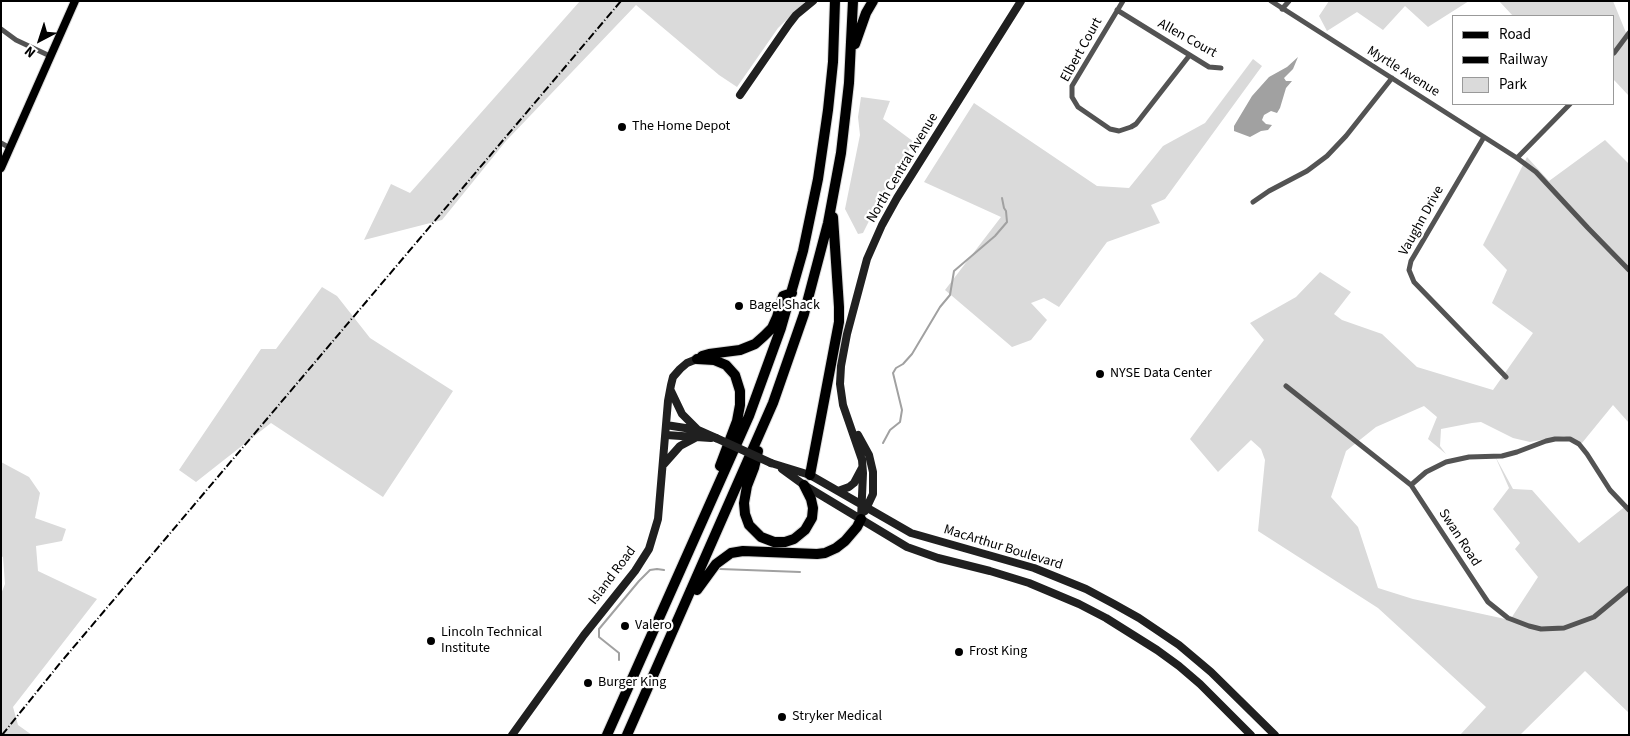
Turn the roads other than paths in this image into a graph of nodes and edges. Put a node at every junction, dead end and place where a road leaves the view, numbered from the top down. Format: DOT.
graph roads {
  1 [pos="75,1"];
  2 [pos="813,1"];
  3 [pos="835,1"];
  4 [pos="853,1"];
  5 [pos="873,1"];
  6 [pos="1021,1"];
  7 [pos="1123,1"];
  8 [pos="1271,1"];
  9 [pos="1289,1"];
  10 [pos="1282,8"];
  11 [pos="1117,10"];
  12 [pos="1,29"];
  13 [pos="1629,33"];
  14 [pos="1615,52"];
  15 [pos="50,56"];
  16 [pos="1190,56"];
  17 [pos="851,59"];
  18 [pos="1221,68"];
  19 [pos="1392,78"];
  20 [pos="740,95"];
  21 [pos="1569,105"];
  22 [pos="1484,137"];
  23 [pos="1,143"];
  24 [pos="10,148"];
  25 [pos="1517,158"];
  26 [pos="1,168"];
  27 [pos="832,200"];
  28 [pos="1253,202"];
  29 [pos="1629,270"];
  30 [pos="792,293"];
  31 [pos="697,358"];
  32 [pos="1506,377"];
  33 [pos="1286,386"];
  34 [pos="670,389"];
  35 [pos="849,421"];
  36 [pos="666,425"];
  37 [pos="764,425"];
  38 [pos="697,433"];
  39 [pos="666,435"];
  40 [pos="663,466"];
  41 [pos="863,466"];
  42 [pos="807,480"];
  43 [pos="1411,485"];
  44 [pos="838,491"];
  45 [pos="864,506"];
  46 [pos="1629,510"];
  47 [pos="706,512"];
  48 [pos="861,519"];
  49 [pos="1629,588"];
  50 [pos="684,607"];
  51 [pos="1200,684"];
  52 [pos="1242,703"];
  53 [pos="512,735"];
  54 [pos="607,735"];
  55 [pos="627,735"];
  56 [pos="1253,735"];
  57 [pos="1275,735"];
  1 -- 15 [label="main road"];
  2 -- 20 [label="main road"];
  3 -- 30 [label="highway"];
  4 -- 17 [label="highway"];
  5 -- 17 [label="highway"];
  6 -- 35 [label="main road, North Central Avenue"];
  7 -- 11 [label="street, Elbert Court"];
  8 -- 10 [label="street, Myrtle Avenue"];
  9 -- 10 [label="street"];
  10 -- 19 [label="street, Myrtle Avenue"];
  11 -- 16 [label="street, Allen Court"];
  11 -- 16 [label="street, Elbert Court"];
  12 -- 15 [label="street"];
  13 -- 14 [label="street"];
  15 -- 24 [label="main road"];
  16 -- 18 [label="street, Allen Court"];
  17 -- 27 [label="highway"];
  19 -- 22 [label="street, Myrtle Avenue"];
  19 -- 28 [label="street"];
  21 -- 25 [label="street"];
  22 -- 25 [label="street, Myrtle Avenue"];
  22 -- 32 [label="street, Vaughn Drive"];
  23 -- 24 [label="street"];
  24 -- 26 [label="main road"];
  25 -- 29 [label="street, Myrtle Avenue"];
  27 -- 37 [label="highway"];
  27 -- 42 [label="highway"];
  30 -- 31 [label="highway"];
  30 -- 47 [label="highway"];
  31 -- 34 [label="main road, Island Road"];
  31 -- 47 [label="highway"];
  33 -- 43 [label="street, Swan Road"];
  34 -- 36 [label="main road, Island Road"];
  34 -- 38 [label="main road"];
  35 -- 41 [label="main road, North Central Avenue"];
  35 -- 45 [label="main road, North Central Avenue"];
  36 -- 38 [label="main road, MacArthur Boulevard"];
  36 -- 39 [label="main road, Island Road"];
  37 -- 42 [label="highway"];
  37 -- 50 [label="highway"];
  38 -- 39 [label="main road, MacArthur Boulevard"];
  38 -- 40 [label="main road"];
  38 -- 42 [label="main road, MacArthur Boulevard, bridge"];
  39 -- 40 [label="main road, Island Road"];
  40 -- 53 [label="main road, Island Road"];
  41 -- 44 [label="main road"];
  41 -- 45 [label="main road, North Central Avenue"];
  42 -- 44 [label="main road, MacArthur Boulevard"];
  42 -- 48 [label="main road, MacArthur Boulevard"];
  43 -- 46 [label="street"];
  43 -- 49 [label="street, Swan Road"];
  44 -- 45 [label="main road, MacArthur Boulevard"];
  45 -- 48 [label="main road, North Central Avenue"];
  45 -- 52 [label="main road, MacArthur Boulevard"];
  47 -- 54 [label="highway"];
  48 -- 50 [label="highway"];
  48 -- 51 [label="main road, MacArthur Boulevard"];
  50 -- 55 [label="highway"];
  51 -- 52 [label="main road"];
  51 -- 56 [label="main road, MacArthur Boulevard"];
  52 -- 57 [label="main road, MacArthur Boulevard"];
}
